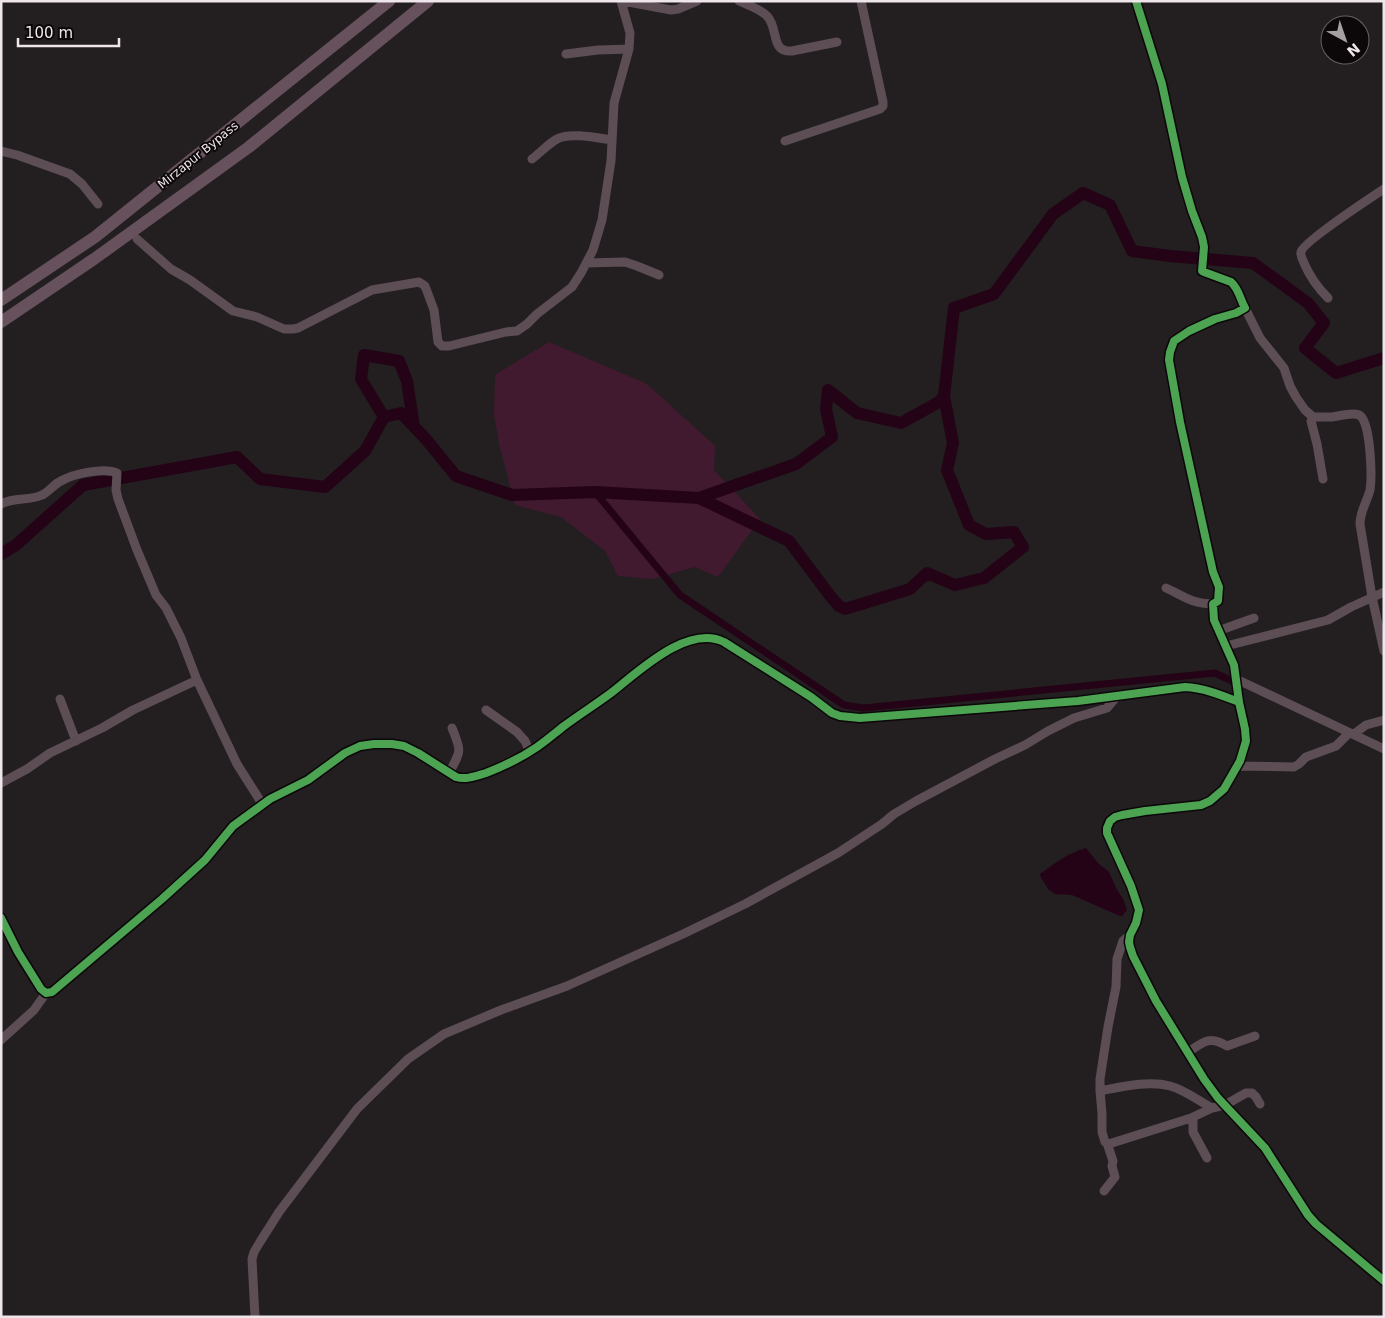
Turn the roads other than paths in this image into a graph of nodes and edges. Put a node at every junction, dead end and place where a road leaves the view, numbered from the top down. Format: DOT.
graph roads {
  1 [pos="389,1"];
  2 [pos="428,1"];
  3 [pos="622,1"];
  4 [pos="697,1"];
  5 [pos="739,1"];
  6 [pos="861,1"];
  7 [pos="1136,1"];
  8 [pos="837,42"];
  9 [pos="630,49"];
  10 [pos="566,54"];
  11 [pos="612,140"];
  12 [pos="785,141"];
  13 [pos="1,151"];
  14 [pos="532,159"];
  15 [pos="1384,189"];
  16 [pos="98,204"];
  17 [pos="136,239"];
  18 [pos="586,263"];
  19 [pos="1205,270"];
  20 [pos="659,275"];
  21 [pos="1231,282"];
  22 [pos="1328,298"];
  23 [pos="1,300"];
  24 [pos="1245,308"];
  25 [pos="1,322"];
  26 [pos="1312,416"];
  27 [pos="1322,479"];
  28 [pos="1,504"];
  29 [pos="1166,588"];
  30 [pos="1384,592"];
  31 [pos="1372,597"];
  32 [pos="1213,604"];
  33 [pos="1254,618"];
  34 [pos="1218,630"];
  35 [pos="724,642"];
  36 [pos="1226,646"];
  37 [pos="1384,651"];
  38 [pos="749,658"];
  39 [pos="197,680"];
  40 [pos="1236,682"];
  41 [pos="1118,696"];
  42 [pos="60,699"];
  43 [pos="1238,700"];
  44 [pos="486,710"];
  45 [pos="1384,720"];
  46 [pos="452,728"];
  47 [pos="1348,735"];
  48 [pos="76,741"];
  49 [pos="1384,749"];
  50 [pos="530,752"];
  51 [pos="1237,766"];
  52 [pos="449,773"];
  53 [pos="1,783"];
  54 [pos="258,807"];
  55 [pos="1,918"];
  56 [pos="1130,935"];
  57 [pos="46,993"];
  58 [pos="1255,1036"];
  59 [pos="1,1040"];
  60 [pos="1187,1053"];
  61 [pos="1100,1091"];
  62 [pos="1260,1104"];
  63 [pos="1225,1105"];
  64 [pos="1212,1108"];
  65 [pos="1193,1117"];
  66 [pos="1107,1143"];
  67 [pos="1207,1158"];
  68 [pos="1104,1191"];
  69 [pos="1384,1281"];
  70 [pos="255,1317"];
  1 -- 23 [label="highway, Mirzapur Bypass"];
  2 -- 25 [label="highway"];
  3 -- 4 [label="street"];
  3 -- 9 [label="street"];
  5 -- 8 [label="street"];
  6 -- 12 [label="street"];
  7 -- 19 [label="street"];
  9 -- 10 [label="street"];
  9 -- 11 [label="street"];
  11 -- 14 [label="street"];
  11 -- 18 [label="street"];
  13 -- 16 [label="street"];
  15 -- 22 [label="street"];
  17 -- 18 [label="street"];
  18 -- 20 [label="street"];
  21 -- 24 [label="street"];
  24 -- 26 [label="street"];
  24 -- 32 [label="street"];
  26 -- 27 [label="street"];
  26 -- 31 [label="street"];
  28 -- 39 [label="street"];
  29 -- 32 [label="street"];
  30 -- 31 [label="street"];
  31 -- 36 [label="street"];
  31 -- 37 [label="street"];
  32 -- 34 [label="street"];
  33 -- 34 [label="street"];
  34 -- 36 [label="street"];
  35 -- 50 [label="street"];
  36 -- 40 [label="street"];
  38 -- 41 [label="street"];
  39 -- 48 [label="street"];
  39 -- 54 [label="street"];
  40 -- 43 [label="street"];
  40 -- 47 [label="street"];
  41 -- 43 [label="street"];
  41 -- 70 [label="street"];
  42 -- 48 [label="street"];
  43 -- 51 [label="street"];
  44 -- 50 [label="street"];
  45 -- 47 [label="street"];
  46 -- 52 [label="street"];
  47 -- 49 [label="street"];
  47 -- 51 [label="street"];
  48 -- 53 [label="street"];
  50 -- 52 [label="street"];
  51 -- 56 [label="street"];
  52 -- 54 [label="street"];
  54 -- 57 [label="street"];
  55 -- 57 [label="street"];
  56 -- 60 [label="street"];
  56 -- 61 [label="street"];
  57 -- 59 [label="street"];
  58 -- 60 [label="street"];
  60 -- 63 [label="street"];
  61 -- 64 [label="street"];
  61 -- 66 [label="street"];
  62 -- 63 [label="street"];
  63 -- 64 [label="street"];
  63 -- 69 [label="street"];
  64 -- 65 [label="street"];
  65 -- 66 [label="street"];
  65 -- 67 [label="street"];
  66 -- 68 [label="street"];
}
